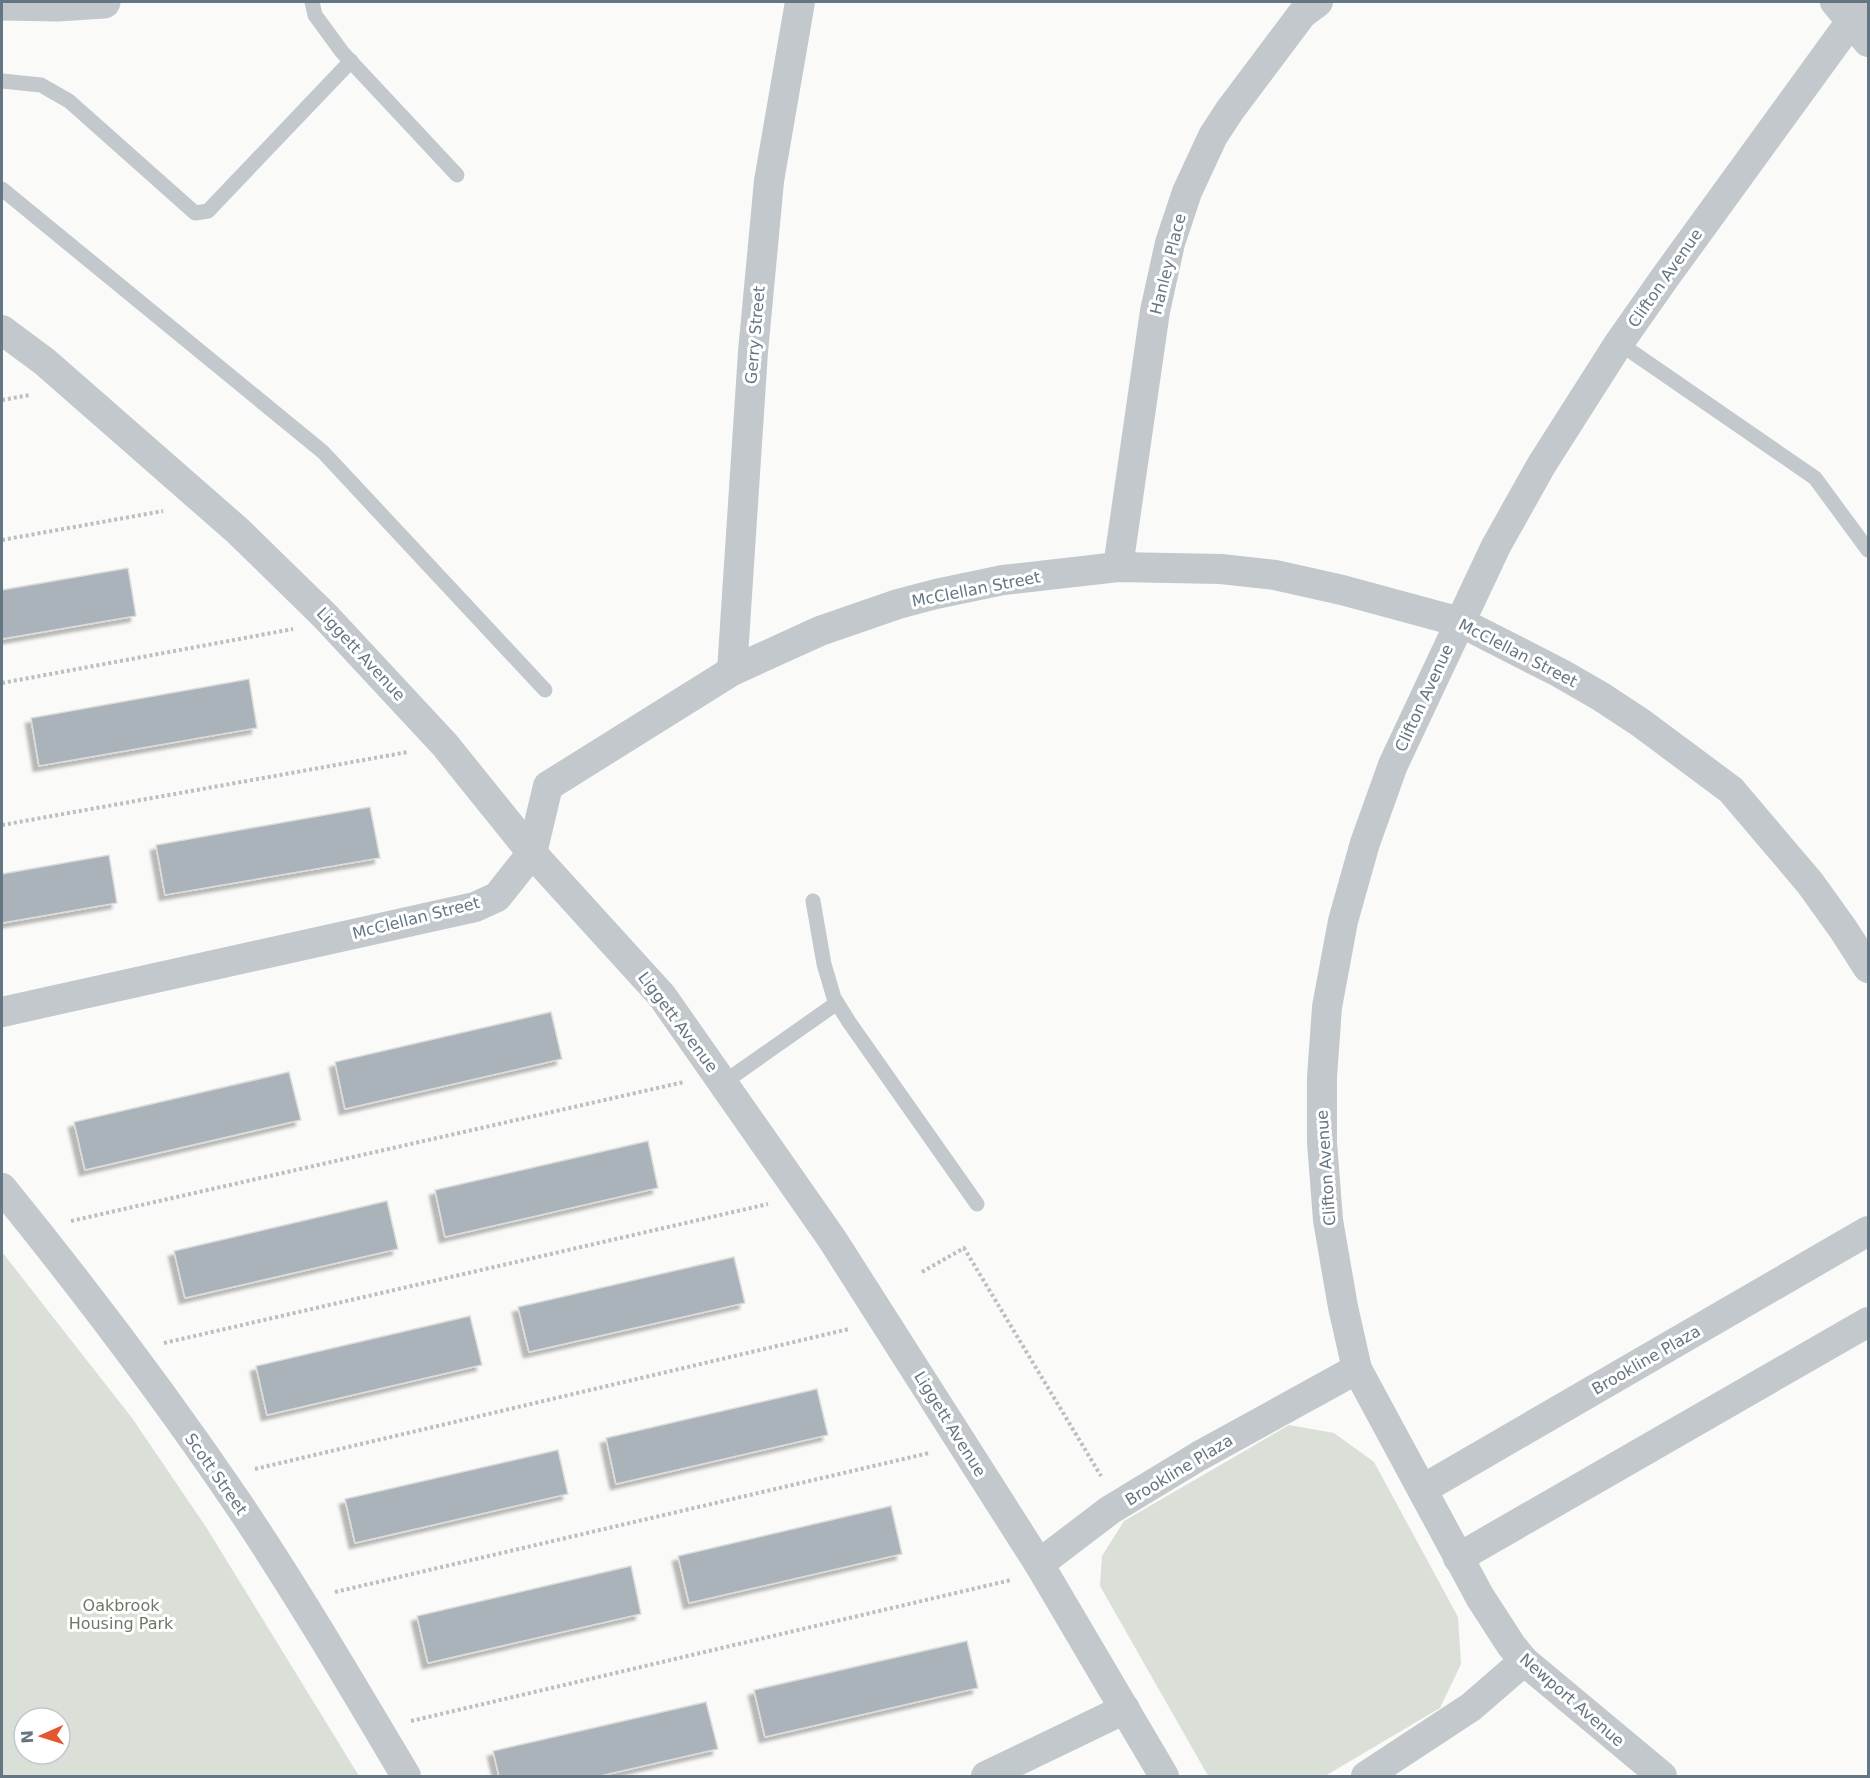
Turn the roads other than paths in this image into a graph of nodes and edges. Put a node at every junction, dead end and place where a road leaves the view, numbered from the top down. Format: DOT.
graph roads {
  1 [pos="104,2"];
  2 [pos="312,2"];
  3 [pos="800,2"];
  4 [pos="1318,2"];
  5 [pos="2,4"];
  6 [pos="1855,16"];
  7 [pos="351,61"];
  8 [pos="2,81"];
  9 [pos="457,175"];
  10 [pos="2,189"];
  11 [pos="2,330"];
  12 [pos="1619,343"];
  13 [pos="1869,550"];
  14 [pos="1118,567"];
  15 [pos="1460,622"];
  16 [pos="732,671"];
  17 [pos="545,690"];
  18 [pos="532,853"];
  19 [pos="813,901"];
  20 [pos="1869,968"];
  21 [pos="837,1003"];
  22 [pos="2,1012"];
  23 [pos="720,1079"];
  24 [pos="2,1188"];
  25 [pos="977,1204"];
  26 [pos="1869,1231"];
  27 [pos="1869,1322"];
  28 [pos="1357,1369"];
  29 [pos="1423,1489"];
  30 [pos="1458,1558"];
  31 [pos="1041,1568"];
  32 [pos="1524,1661"];
  33 [pos="1125,1709"];
  34 [pos="406,1776"];
  35 [pos="986,1776"];
  36 [pos="1164,1776"];
  37 [pos="1366,1776"];
  38 [pos="1662,1776"];
  1 -- 5 [label="street"];
  2 -- 7 [label="lane"];
  3 -- 16 [label="street, Gerry Street"];
  4 -- 14 [label="street, Hanley Place"];
  6 -- 12 [label="street, Clifton Avenue"];
  7 -- 8 [label="lane"];
  7 -- 9 [label="lane"];
  10 -- 17 [label="lane"];
  11 -- 18 [label="street, Liggett Avenue"];
  12 -- 13 [label="lane"];
  12 -- 15 [label="street, Clifton Avenue"];
  14 -- 15 [label="street, McClellan Street"];
  14 -- 16 [label="street, McClellan Street"];
  15 -- 20 [label="street, McClellan Street"];
  15 -- 28 [label="street, Clifton Avenue"];
  16 -- 18 [label="street, McClellan Street"];
  18 -- 22 [label="street, McClellan Street"];
  18 -- 23 [label="street, Liggett Avenue"];
  19 -- 21 [label="lane"];
  21 -- 23 [label="lane"];
  21 -- 25 [label="lane"];
  23 -- 31 [label="street, Liggett Avenue"];
  24 -- 34 [label="street, Scott Street"];
  26 -- 29 [label="street, Brookline Plaza"];
  27 -- 30 [label="street"];
  28 -- 29 [label="street, Clifton Avenue"];
  28 -- 31 [label="street, Brookline Plaza"];
  29 -- 30 [label="street, Newport Avenue"];
  30 -- 32 [label="street, Newport Avenue"];
  31 -- 33 [label="street, Liggett Avenue"];
  32 -- 37 [label="street"];
  32 -- 38 [label="street, Newport Avenue"];
  33 -- 35 [label="street"];
  33 -- 36 [label="street, Liggett Avenue"];
}
